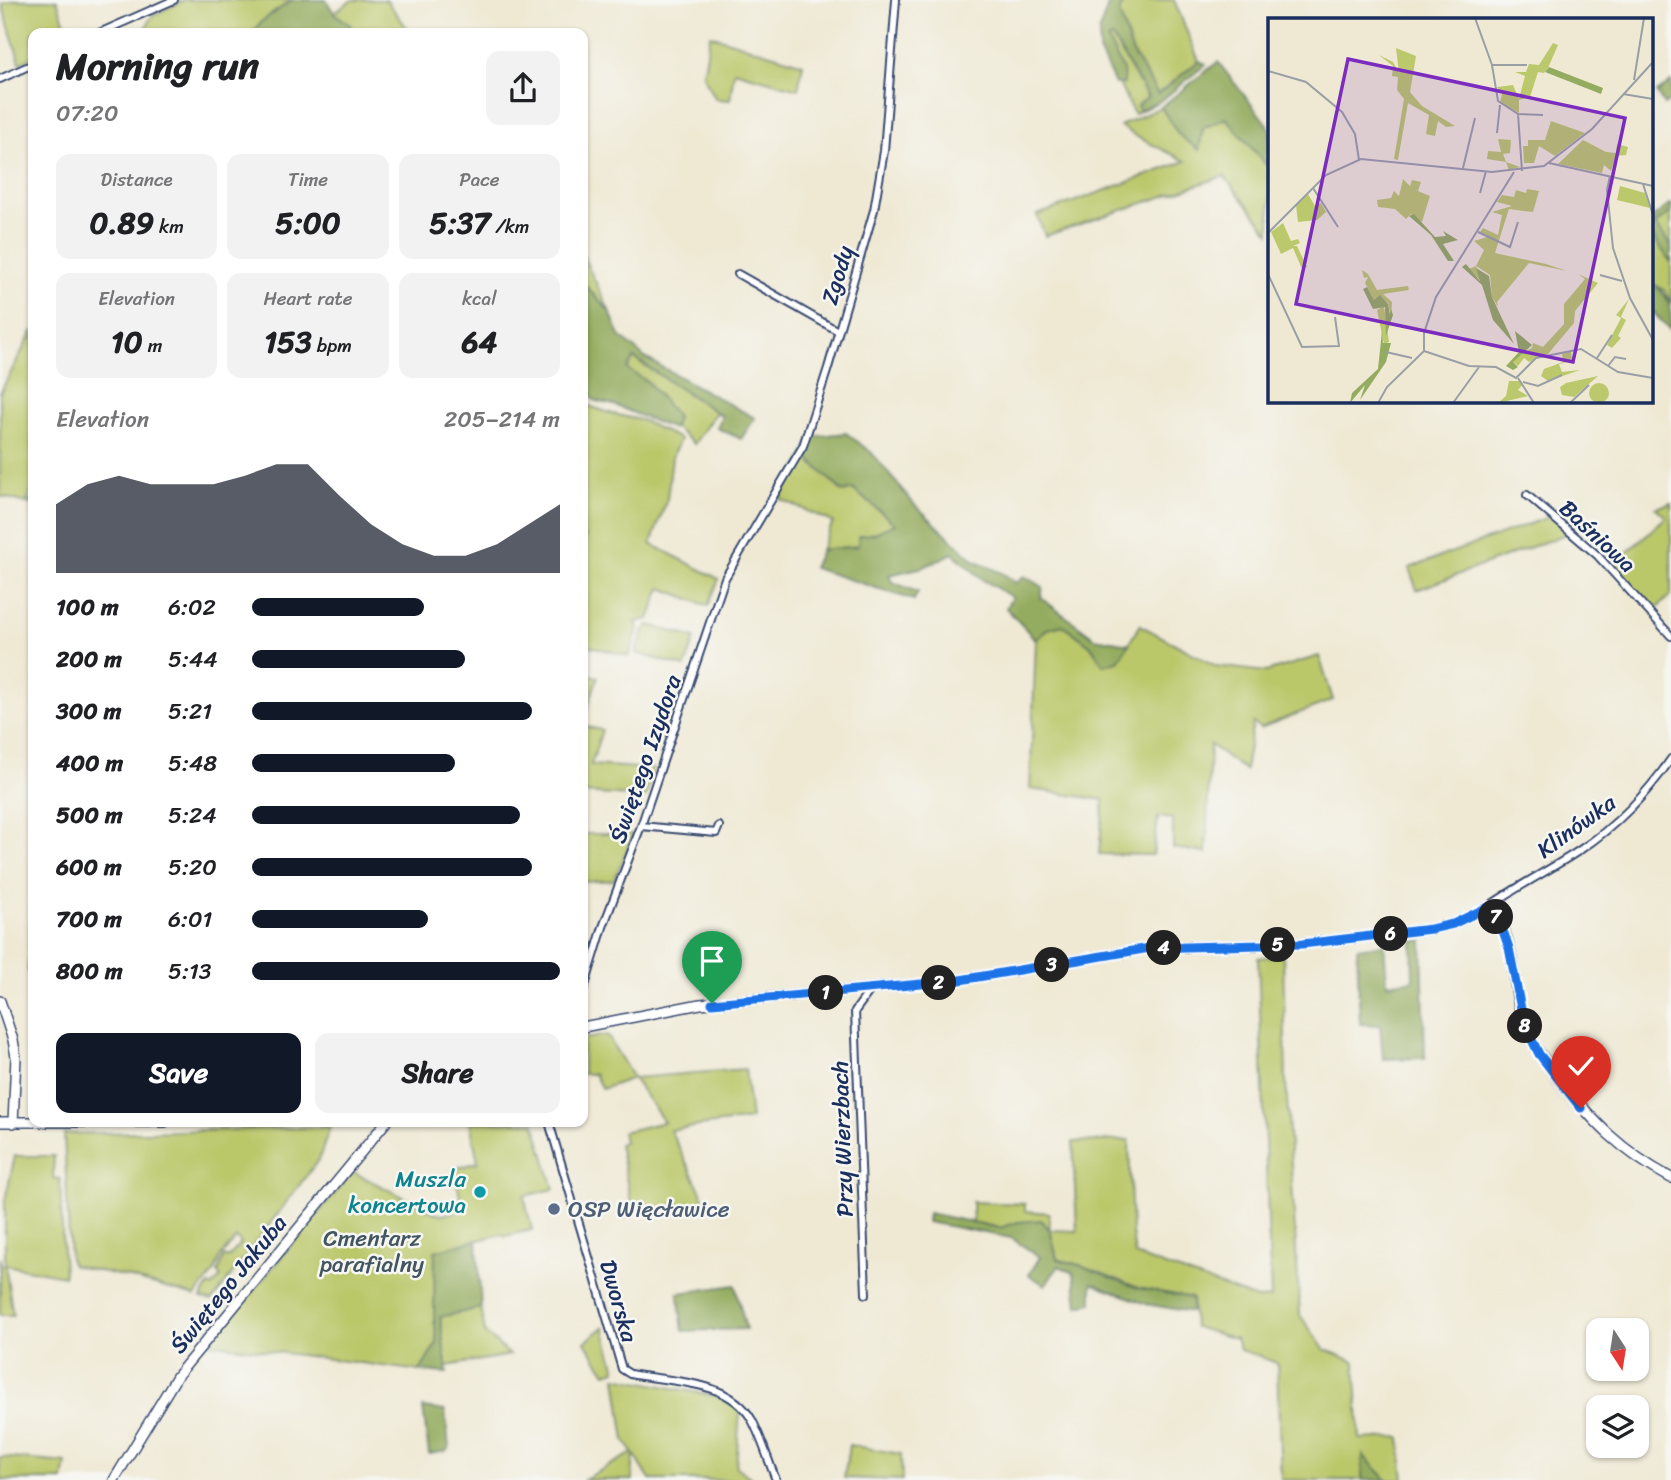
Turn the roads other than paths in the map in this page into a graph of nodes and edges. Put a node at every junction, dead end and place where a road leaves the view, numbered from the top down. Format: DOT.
graph roads {
  1 [pos="174,0"];
  2 [pos="896,0"];
  3 [pos="110,28"];
  4 [pos="28,66"];
  5 [pos="0,79"];
  6 [pos="738,274"];
  7 [pos="838,331"];
  8 [pos="1527,495"];
  9 [pos="747,541"];
  10 [pos="1671,636"];
  11 [pos="1671,759"];
  12 [pos="719,826"];
  13 [pos="641,827"];
  14 [pos="1488,907"];
  15 [pos="588,976"];
  16 [pos="871,989"];
  17 [pos="0,1001"];
  18 [pos="588,1026"];
  19 [pos="0,1122"];
  20 [pos="12,1123"];
  21 [pos="28,1123"];
  22 [pos="378,1127"];
  23 [pos="550,1127"];
  24 [pos="1671,1178"];
  25 [pos="866,1294"];
  26 [pos="114,1480"];
  27 [pos="776,1480"];
  1 -- 3 [label="street"];
  2 -- 7 [label="street, Zgody"];
  4 -- 5 [label="street"];
  6 -- 7 [label="street"];
  7 -- 9 [label="street, Zgody"];
  8 -- 10 [label="street, Baśniowa"];
  9 -- 13 [label="street, Świętego Izydora"];
  11 -- 14 [label="street, Klinówka"];
  12 -- 13 [label="street"];
  13 -- 15 [label="street, Świętego Izydora"];
  14 -- 16 [label="street"];
  14 -- 24 [label="street"];
  16 -- 18 [label="street"];
  16 -- 25 [label="street, Przy Wierzbach"];
  17 -- 20 [label="street"];
  19 -- 20 [label="street"];
  20 -- 21 [label="street"];
  22 -- 26 [label="street, Świętego Jakuba"];
  23 -- 27 [label="street, Dworska"];
}
